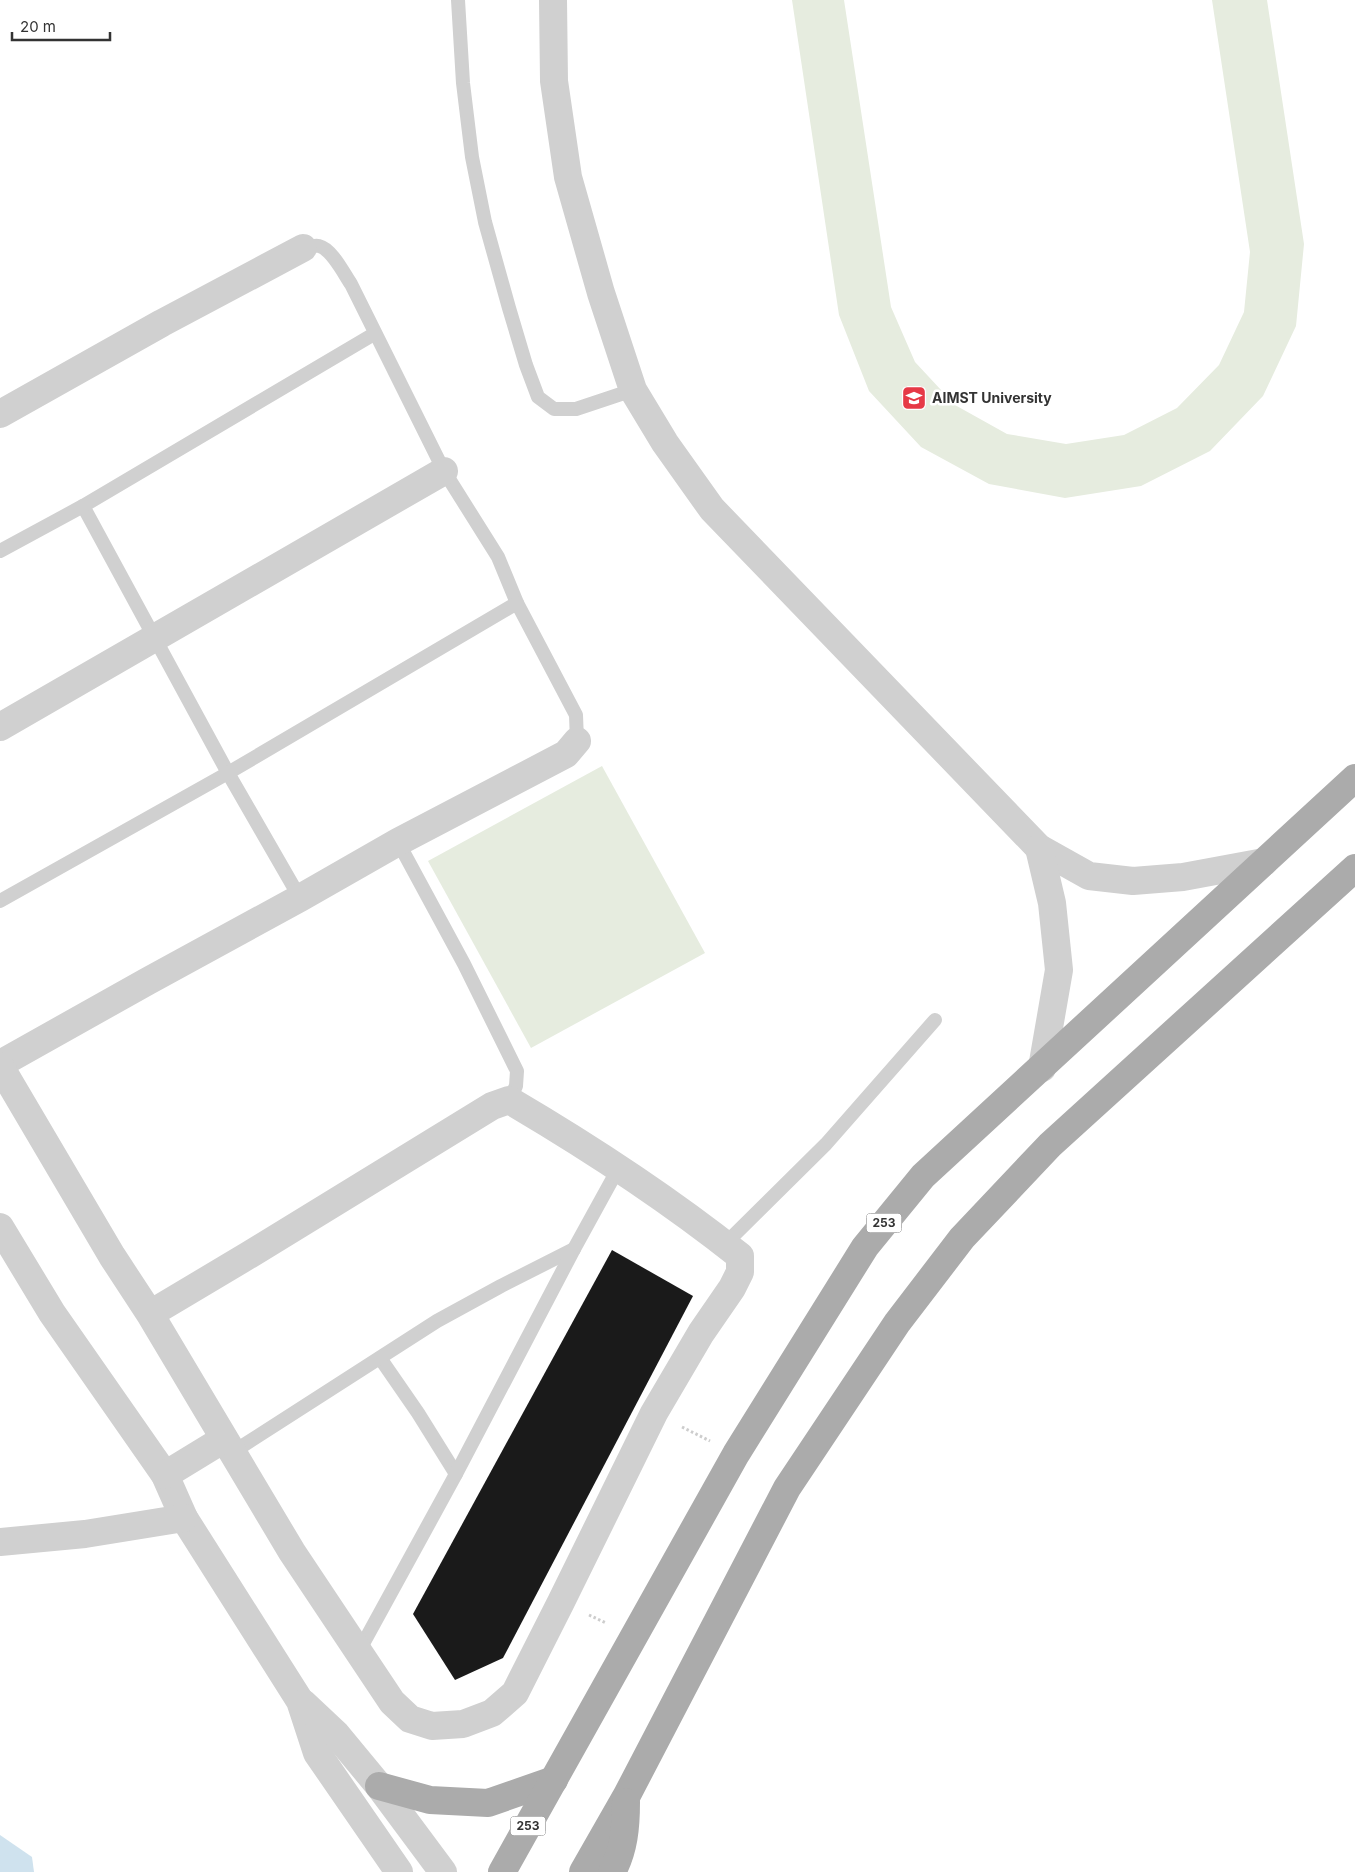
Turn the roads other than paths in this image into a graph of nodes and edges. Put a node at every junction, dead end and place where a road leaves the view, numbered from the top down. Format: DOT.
graph roads {
  1 [pos="458,0"];
  2 [pos="553,0"];
  3 [pos="303,248"];
  4 [pos="374,334"];
  5 [pos="632,390"];
  6 [pos="0,414"];
  7 [pos="444,471"];
  8 [pos="83,506"];
  9 [pos="0,551"];
  10 [pos="517,603"];
  11 [pos="155,638"];
  12 [pos="0,727"];
  13 [pos="577,741"];
  14 [pos="228,773"];
  15 [pos="1355,778"];
  16 [pos="398,842"];
  17 [pos="1039,848"];
  18 [pos="1264,862"];
  19 [pos="1355,868"];
  20 [pos="300,898"];
  21 [pos="0,901"];
  22 [pos="935,1020"];
  23 [pos="0,1065"];
  24 [pos="1042,1068"];
  25 [pos="509,1100"];
  26 [pos="618,1169"];
  27 [pos="0,1228"];
  28 [pos="725,1244"];
  29 [pos="574,1249"];
  30 [pos="150,1314"];
  31 [pos="380,1358"];
  32 [pos="228,1446"];
  33 [pos="456,1474"];
  34 [pos="165,1475"];
  35 [pos="184,1518"];
  36 [pos="0,1542"];
  37 [pos="358,1653"];
  38 [pos="300,1701"];
  39 [pos="554,1780"];
  40 [pos="379,1786"];
  41 [pos="626,1795"];
  42 [pos="399,1872"];
  43 [pos="443,1872"];
  44 [pos="502,1872"];
  45 [pos="583,1872"];
  46 [pos="612,1872"];
  1 -- 5 [label="lane"];
  2 -- 5 [label="street"];
  3 -- 4 [label="lane"];
  3 -- 6 [label="street"];
  4 -- 7 [label="lane"];
  4 -- 8 [label="lane"];
  5 -- 17 [label="street"];
  7 -- 10 [label="lane"];
  7 -- 11 [label="street"];
  8 -- 9 [label="lane"];
  8 -- 11 [label="lane"];
  10 -- 13 [label="lane"];
  10 -- 14 [label="lane"];
  11 -- 12 [label="street"];
  11 -- 14 [label="lane"];
  13 -- 16 [label="street"];
  14 -- 20 [label="lane"];
  14 -- 21 [label="lane"];
  15 -- 18 [label="main road, 253"];
  16 -- 20 [label="street"];
  16 -- 25 [label="lane"];
  17 -- 18 [label="street"];
  17 -- 24 [label="street"];
  18 -- 24 [label="main road, 253"];
  19 -- 41 [label="main road"];
  20 -- 23 [label="street"];
  22 -- 28 [label="lane"];
  23 -- 30 [label="street"];
  24 -- 39 [label="main road, 253"];
  25 -- 26 [label="street"];
  25 -- 30 [label="street"];
  26 -- 28 [label="street"];
  26 -- 29 [label="lane"];
  27 -- 34 [label="street"];
  28 -- 37 [label="street"];
  29 -- 31 [label="lane"];
  29 -- 33 [label="lane"];
  30 -- 32 [label="street"];
  31 -- 32 [label="lane"];
  31 -- 33 [label="lane"];
  32 -- 34 [label="street"];
  32 -- 37 [label="street"];
  33 -- 37 [label="lane"];
  34 -- 35 [label="street"];
  35 -- 36 [label="street"];
  35 -- 38 [label="street"];
  38 -- 40 [label="street"];
  38 -- 42 [label="street"];
  39 -- 40 [label="main road"];
  39 -- 44 [label="main road, 253"];
  40 -- 43 [label="street"];
  41 -- 45 [label="main road"];
  41 -- 46 [label="main road"];
}
